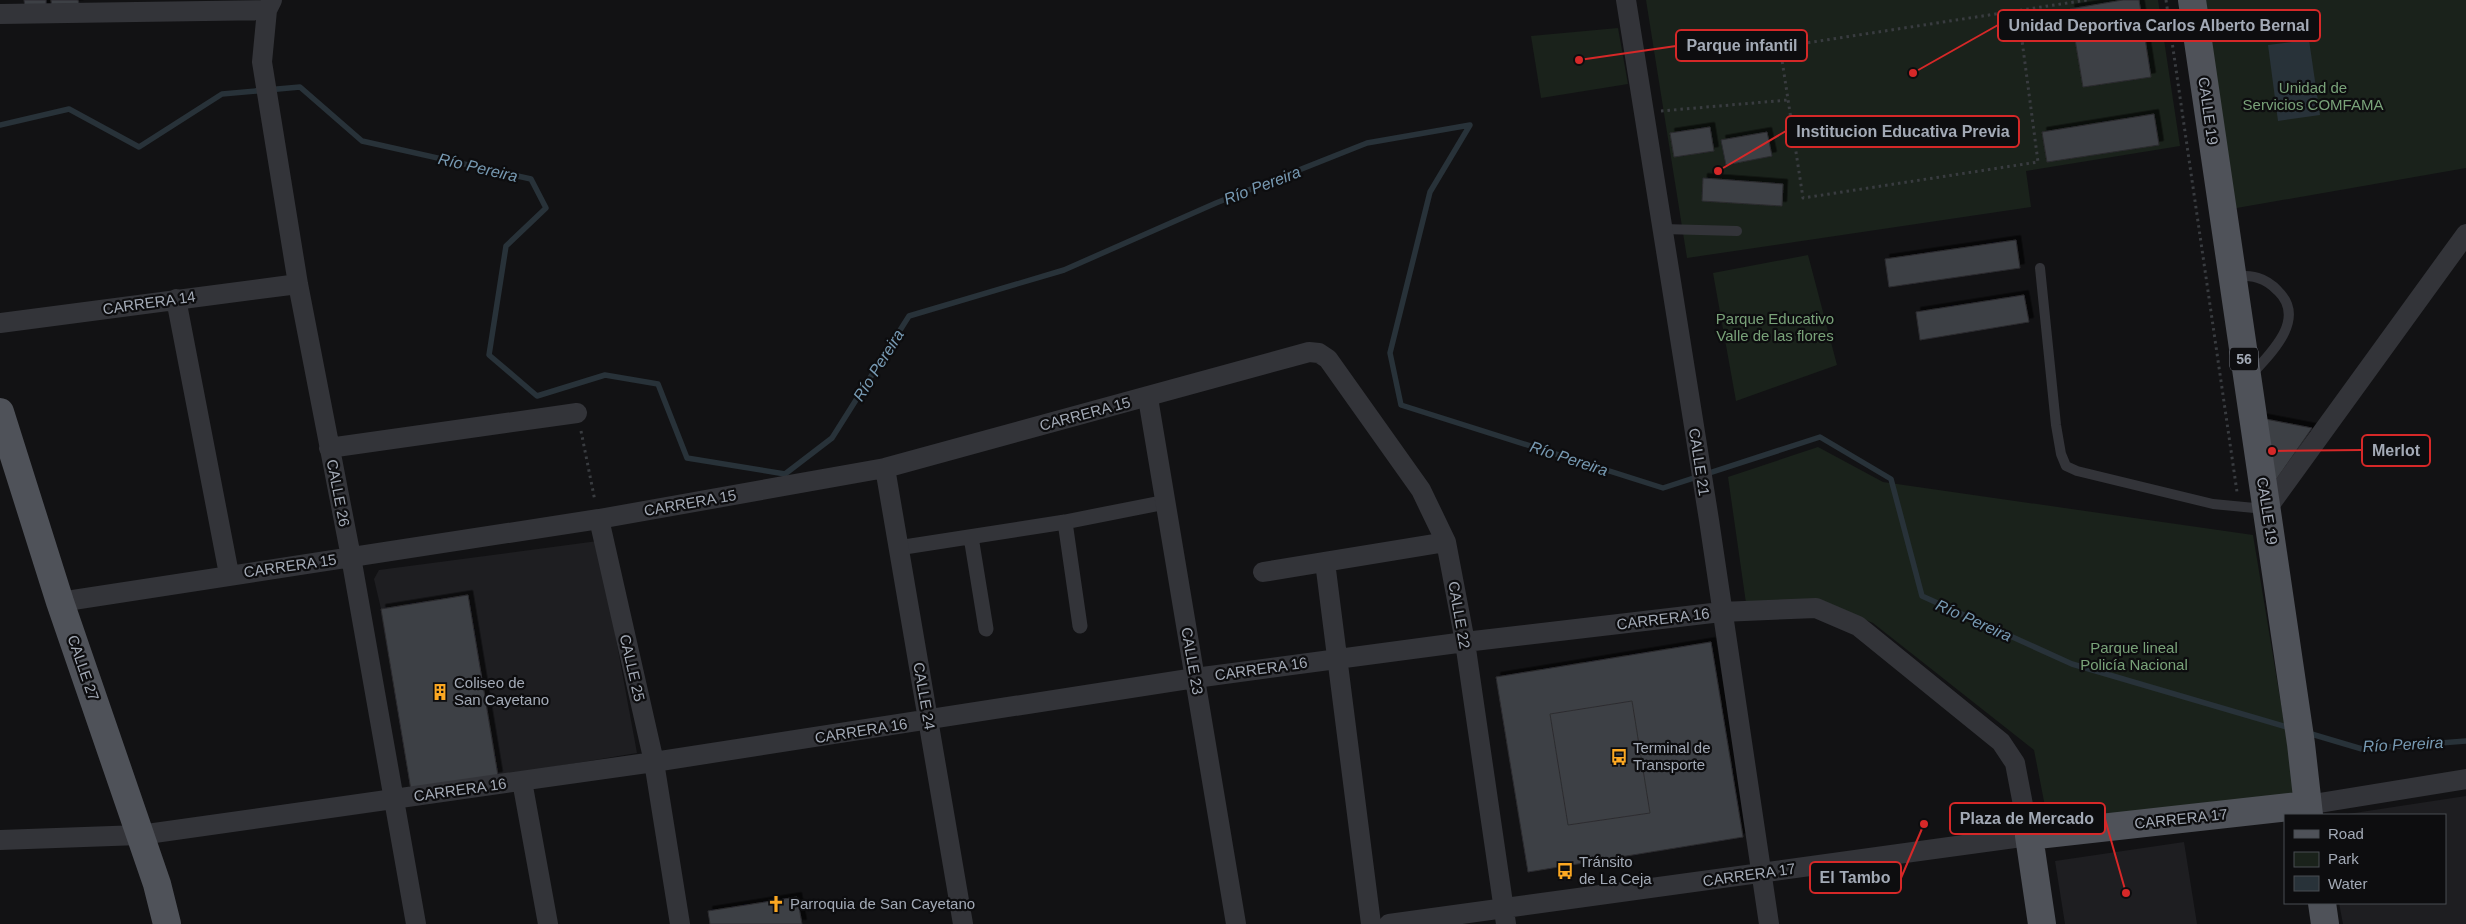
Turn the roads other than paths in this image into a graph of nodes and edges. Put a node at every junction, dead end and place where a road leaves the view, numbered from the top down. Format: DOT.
graph roads {
  1 [pos="1622,0"];
  2 [pos="2192,0"];
  3 [pos="269,5"];
  4 [pos="0,14"];
  5 [pos="1663,229"];
  6 [pos="1737,231"];
  7 [pos="2466,234"];
  8 [pos="2040,268"];
  9 [pos="2232,276"];
  10 [pos="298,284"];
  11 [pos="176,299"];
  12 [pos="0,323"];
  13 [pos="1309,352"];
  14 [pos="2247,379"];
  15 [pos="1148,398"];
  16 [pos="0,412"];
  17 [pos="577,413"];
  18 [pos="329,448"];
  19 [pos="885,468"];
  20 [pos="1166,502"];
  21 [pos="2266,510"];
  22 [pos="599,519"];
  23 [pos="1064,522"];
  24 [pos="971,537"];
  25 [pos="1446,542"];
  26 [pos="898,548"];
  27 [pos="351,558"];
  28 [pos="1325,562"];
  29 [pos="1262,572"];
  30 [pos="229,574"];
  31 [pos="60,602"];
  32 [pos="1721,612"];
  33 [pos="1080,626"];
  34 [pos="986,629"];
  35 [pos="1464,642"];
  36 [pos="1338,659"];
  37 [pos="1195,678"];
  38 [pos="928,721"];
  39 [pos="654,762"];
  40 [pos="2466,779"];
  41 [pos="522,781"];
  42 [pos="394,799"];
  43 [pos="2308,810"];
  44 [pos="140,834"];
  45 [pos="2029,836"];
  46 [pos="0,840"];
  47 [pos="1760,873"];
  48 [pos="2322,904"];
  49 [pos="1505,916"];
  50 [pos="167,924"];
  51 [pos="416,924"];
  52 [pos="548,924"];
  53 [pos="680,924"];
  54 [pos="963,924"];
  55 [pos="1236,924"];
  56 [pos="1371,924"];
  57 [pos="1389,924"];
  58 [pos="1769,924"];
  59 [pos="2042,924"];
  60 [pos="2325,924"];
  1 -- 5 [label="street, CALLE 21"];
  2 -- 9 [label="main road, CALLE 19 / 56"];
  3 -- 4 [label="street"];
  3 -- 10 [label="street, CALLE 26"];
  5 -- 6 [label="lane"];
  5 -- 32 [label="street, CALLE 21"];
  7 -- 21 [label="street"];
  8 -- 21 [label="lane"];
  9 -- 14 [label="main road, CALLE 19 / 56"];
  9 -- 14 [label="lane"];
  10 -- 11 [label="street, CARRERA 14"];
  10 -- 18 [label="street, CALLE 26"];
  11 -- 12 [label="street, CARRERA 14"];
  11 -- 30 [label="street"];
  13 -- 15 [label="street, CARRERA 15"];
  13 -- 25 [label="street, CALLE 22"];
  14 -- 21 [label="main road, CALLE 19 / 56"];
  15 -- 19 [label="street, CARRERA 15"];
  15 -- 20 [label="street, CALLE 23"];
  16 -- 31 [label="main road, CALLE 27"];
  17 -- 18 [label="street"];
  18 -- 27 [label="street, CALLE 26"];
  19 -- 22 [label="street, CARRERA 15"];
  19 -- 26 [label="street, CALLE 24"];
  20 -- 23 [label="street"];
  20 -- 37 [label="street, CALLE 23"];
  21 -- 43 [label="main road, CALLE 19 / 56"];
  22 -- 27 [label="street, CARRERA 15"];
  22 -- 39 [label="street, CALLE 25"];
  23 -- 24 [label="street"];
  23 -- 33 [label="street"];
  24 -- 26 [label="street"];
  24 -- 34 [label="street"];
  25 -- 28 [label="street"];
  25 -- 35 [label="street, CALLE 22"];
  26 -- 38 [label="street, CALLE 24"];
  27 -- 30 [label="street, CARRERA 15"];
  27 -- 42 [label="street, CALLE 26"];
  28 -- 29 [label="street"];
  28 -- 36 [label="street"];
  30 -- 31 [label="street, CARRERA 15"];
  31 -- 44 [label="main road, CALLE 27"];
  32 -- 35 [label="street, CARRERA 16"];
  32 -- 45 [label="street, CARRERA 16"];
  32 -- 47 [label="street, CALLE 21"];
  35 -- 36 [label="street, CARRERA 16"];
  35 -- 49 [label="street, CALLE 22"];
  36 -- 37 [label="street, CARRERA 16"];
  36 -- 56 [label="street"];
  37 -- 38 [label="street, CARRERA 16"];
  37 -- 55 [label="street, CALLE 23"];
  38 -- 39 [label="street, CARRERA 16"];
  38 -- 54 [label="street, CALLE 24"];
  39 -- 41 [label="street, CARRERA 16"];
  39 -- 53 [label="street, CALLE 25"];
  40 -- 43 [label="street, CARRERA 17"];
  41 -- 42 [label="street, CARRERA 16"];
  41 -- 52 [label="street"];
  42 -- 44 [label="street, CARRERA 16"];
  42 -- 51 [label="street, CALLE 26"];
  43 -- 45 [label="main road, CARRERA 17"];
  44 -- 46 [label="street, CARRERA 16"];
  44 -- 50 [label="main road, CALLE 27"];
  45 -- 47 [label="street, CARRERA 17"];
  45 -- 59 [label="main road"];
  47 -- 49 [label="street, CARRERA 17"];
  47 -- 58 [label="street, CALLE 21"];
  48 -- 60 [label="main road"];
  49 -- 57 [label="street, CARRERA 17"];
}
